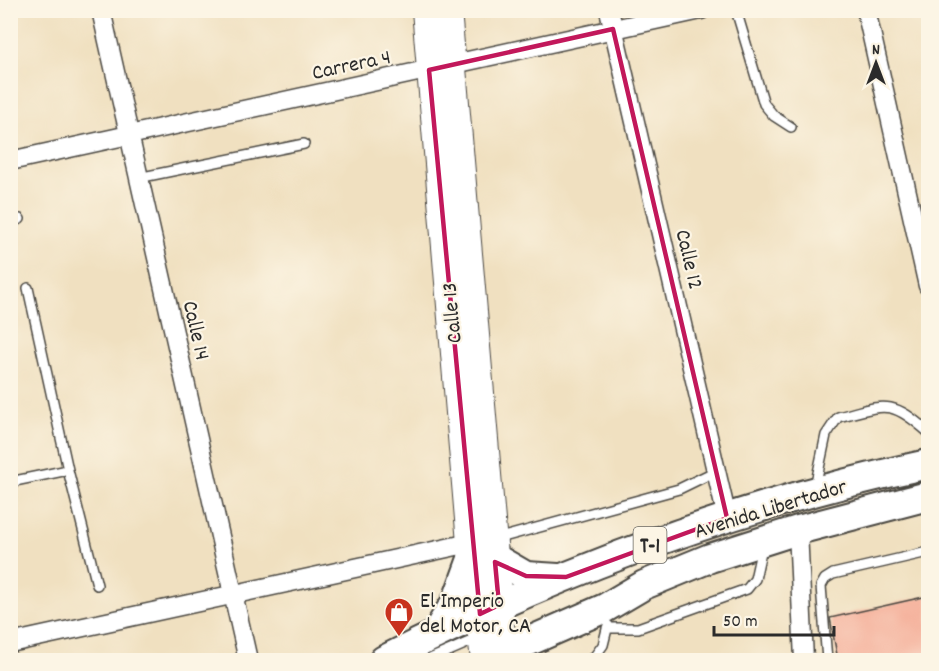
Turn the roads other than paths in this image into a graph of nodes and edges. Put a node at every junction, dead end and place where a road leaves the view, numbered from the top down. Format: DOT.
graph roads {
  1 [pos="101,10"];
  2 [pos="424,10"];
  3 [pos="448,10"];
  4 [pos="609,10"];
  5 [pos="701,10"];
  6 [pos="736,10"];
  7 [pos="866,10"];
  8 [pos="927,10"];
  9 [pos="928,18"];
  10 [pos="613,29"];
  11 [pos="441,67"];
  12 [pos="791,127"];
  13 [pos="129,136"];
  14 [pos="304,144"];
  15 [pos="10,161"];
  16 [pos="138,178"];
  17 [pos="928,286"];
  18 [pos="28,288"];
  19 [pos="928,432"];
  20 [pos="928,464"];
  21 [pos="68,470"];
  22 [pos="716,471"];
  23 [pos="10,482"];
  24 [pos="814,492"];
  25 [pos="928,496"];
  26 [pos="727,518"];
  27 [pos="798,530"];
  28 [pos="764,541"];
  29 [pos="483,550"];
  30 [pos="928,552"];
  31 [pos="566,577"];
  32 [pos="97,585"];
  33 [pos="233,594"];
  34 [pos="608,613"];
  35 [pos="493,640"];
  36 [pos="10,643"];
  37 [pos="431,648"];
  38 [pos="248,660"];
  39 [pos="384,660"];
  40 [pos="539,660"];
  41 [pos="592,660"];
  42 [pos="804,660"];
  43 [pos="827,660"];
  1 -- 13 [label="street, Calle 14"];
  2 -- 11 [label="street, Calle 13"];
  3 -- 11 [label="street, Calle 13"];
  4 -- 10 [label="street, Calle 12"];
  5 -- 10 [label="street, Carrera 4"];
  6 -- 12 [label="lane"];
  7 -- 17 [label="street"];
  8 -- 9 [label="lane"];
  10 -- 11 [label="street, Carrera 4"];
  10 -- 22 [label="street, Calle 12"];
  11 -- 13 [label="street, Carrera 4"];
  11 -- 29 [label="street, Calle 13"];
  13 -- 15 [label="street, Carrera 4"];
  13 -- 16 [label="street, Calle 14"];
  14 -- 16 [label="lane"];
  16 -- 33 [label="street, Calle 14"];
  18 -- 21 [label="lane"];
  19 -- 24 [label="lane"];
  20 -- 24 [label="main road, Avenida Libertador / T-1"];
  21 -- 23 [label="lane"];
  21 -- 32 [label="lane"];
  22 -- 26 [label="street, Calle 12"];
  22 -- 29 [label="lane"];
  24 -- 26 [label="main road, Avenida Libertador / T-1"];
  25 -- 27 [label="main road, Avenida Libertador / T-1"];
  26 -- 31 [label="main road, Avenida Libertador / T-1"];
  27 -- 28 [label="main road, Avenida Libertador / T-1"];
  27 -- 42 [label="street"];
  28 -- 34 [label="main road, Avenida Libertador / T-1"];
  28 -- 34 [label="lane"];
  29 -- 31 [label="main road"];
  29 -- 33 [label="street"];
  29 -- 35 [label="street, Calle 13"];
  29 -- 37 [label="main road"];
  30 -- 43 [label="lane"];
  31 -- 35 [label="main road, Avenida Libertador / T-1"];
  33 -- 36 [label="street"];
  33 -- 38 [label="street, Calle 14"];
  34 -- 35 [label="main road, Avenida Libertador / T-1"];
  34 -- 40 [label="main road"];
  34 -- 41 [label="lane"];
  35 -- 37 [label="main road, Avenida Libertador / T-1"];
  37 -- 39 [label="main road, Avenida Libertador / T-1"];
}
